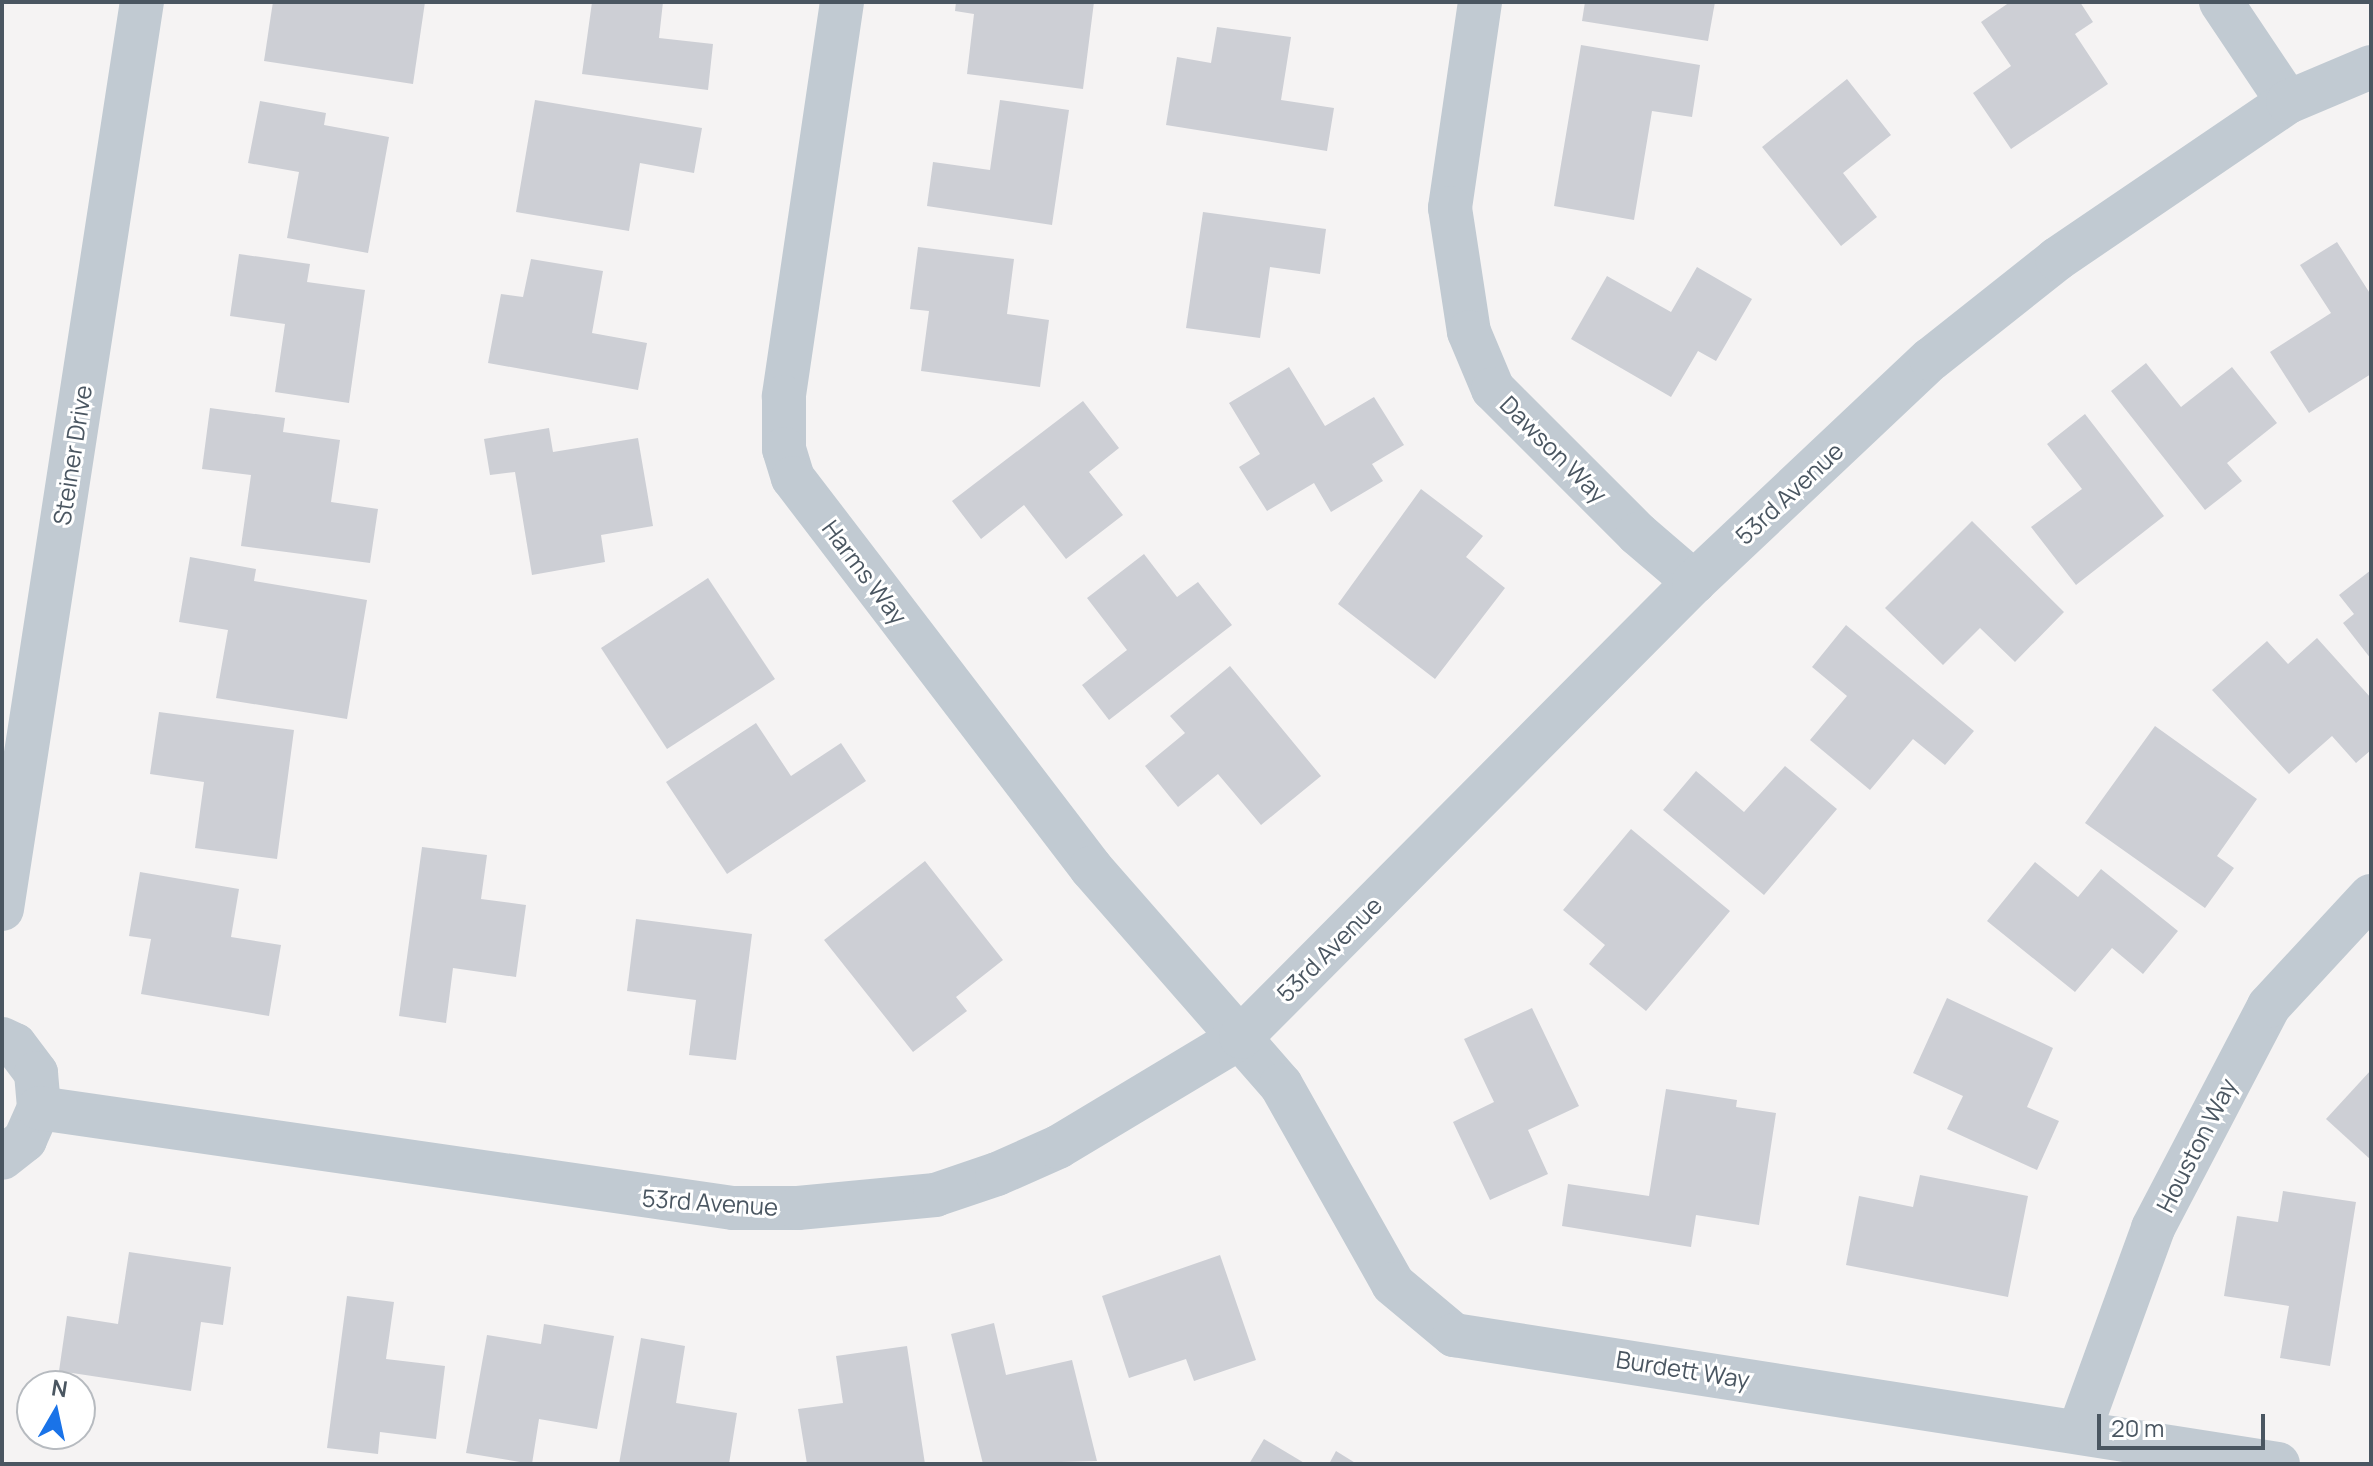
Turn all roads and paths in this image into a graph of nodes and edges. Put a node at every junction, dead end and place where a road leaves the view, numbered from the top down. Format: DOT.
graph roads {
  1 [pos="142,2"];
  2 [pos="842,2"];
  3 [pos="1480,2"];
  4 [pos="2221,2"];
  5 [pos="2371,67"];
  6 [pos="2288,102"];
  7 [pos="1694,582"];
  8 [pos="2371,896"];
  9 [pos="2,909"];
  10 [pos="1241,1037"];
  11 [pos="2,1039"];
  12 [pos="39,1108"];
  13 [pos="2,1158"];
  14 [pos="2080,1429"];
  15 [pos="2278,1464"];
  1 -- 9 [label="street, Steiner Drive"];
  2 -- 10 [label="street, Harms Way"];
  3 -- 7 [label="street, Dawson Way"];
  4 -- 6 [label="street"];
  5 -- 6 [label="street, 53rd Avenue"];
  6 -- 7 [label="street, 53rd Avenue"];
  7 -- 10 [label="street, 53rd Avenue"];
  8 -- 14 [label="street, Houston Way"];
  10 -- 12 [label="street, 53rd Avenue"];
  10 -- 14 [label="street, Burdett Way"];
  11 -- 12 [label="street"];
  12 -- 13 [label="street"];
  14 -- 15 [label="street, Burdett Way"];
}
